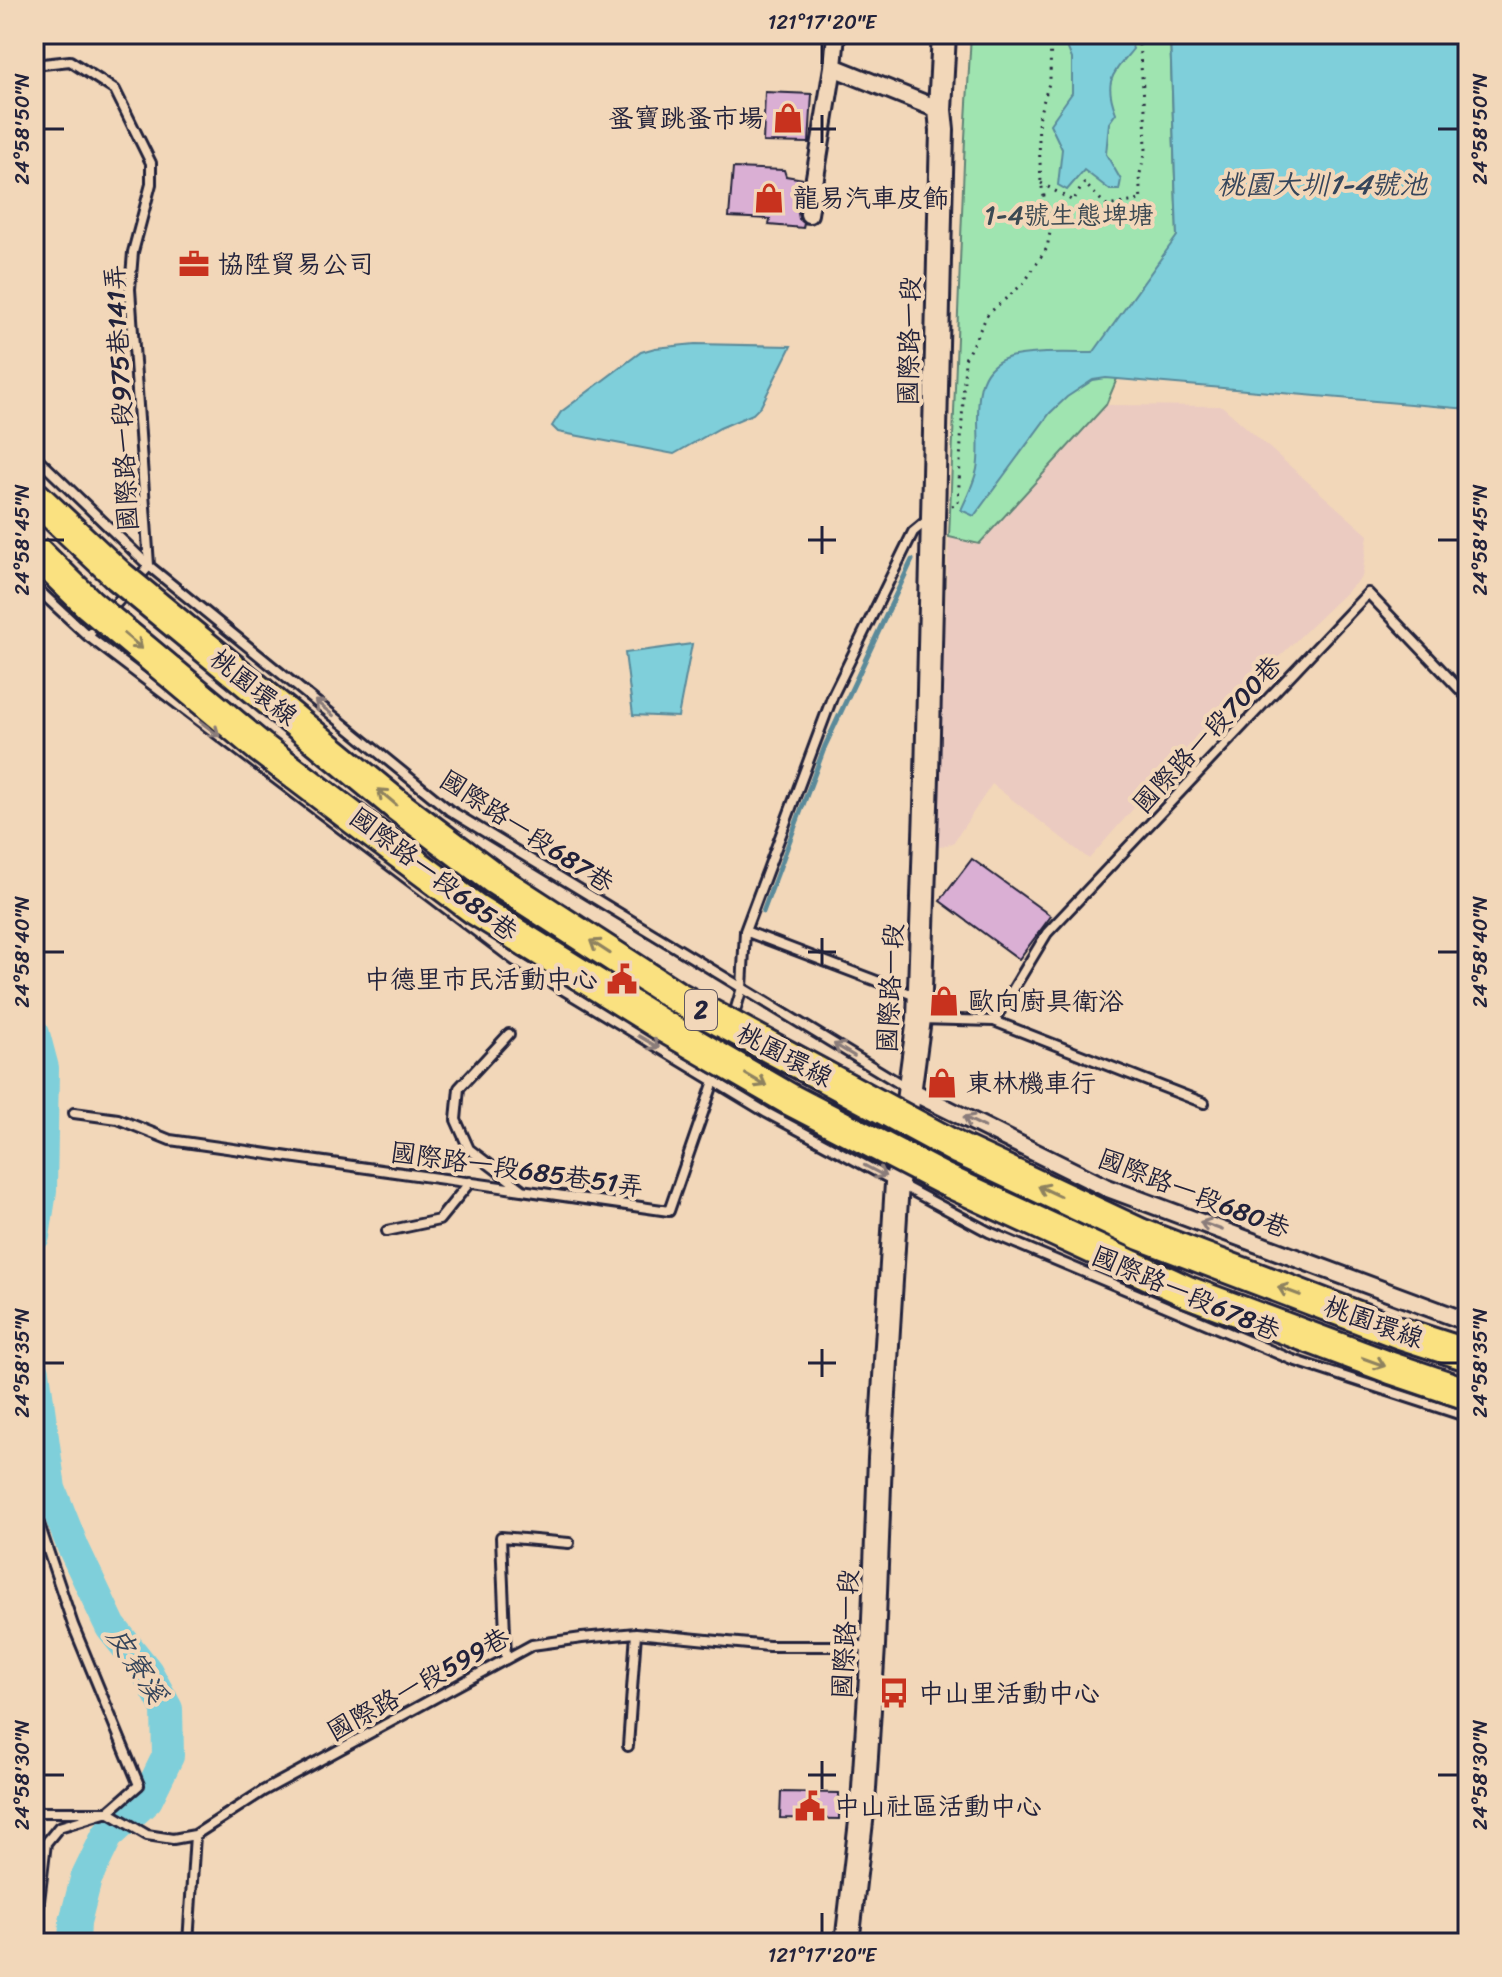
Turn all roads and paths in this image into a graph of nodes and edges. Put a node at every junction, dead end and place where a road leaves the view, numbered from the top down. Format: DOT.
graph roads {
  1 [pos="836,34"];
  2 [pos="944,34"];
  3 [pos="1051,34"];
  4 [pos="1138,34"];
  5 [pos="34,65"];
  6 [pos="833,67"];
  7 [pos="940,110"];
  8 [pos="1041,183"];
  9 [pos="809,214"];
  10 [pos="34,455"];
  11 [pos="34,496"];
  12 [pos="958,504"];
  13 [pos="933,515"];
  14 [pos="34,550"];
  15 [pos="149,566"];
  16 [pos="34,586"];
  17 [pos="88,636"];
  18 [pos="1468,698"];
  19 [pos="745,931"];
  20 [pos="742,988"];
  21 [pos="919,1008"];
  22 [pos="994,1021"];
  23 [pos="509,1034"];
  24 [pos="714,1081"];
  25 [pos="911,1091"];
  26 [pos="1204,1103"];
  27 [pos="74,1113"];
  28 [pos="470,1182"];
  29 [pos="897,1183"];
  30 [pos="523,1190"];
  31 [pos="387,1231"];
  32 [pos="1468,1322"];
  33 [pos="1468,1355"];
  34 [pos="1468,1394"];
  35 [pos="1468,1417"];
  36 [pos="34,1509"];
  37 [pos="569,1543"];
  38 [pos="636,1633"];
  39 [pos="873,1646"];
  40 [pos="506,1657"];
  41 [pos="628,1746"];
  42 [pos="34,1812"];
  43 [pos="108,1812"];
  44 [pos="195,1835"];
  45 [pos="34,1943"];
  46 [pos="188,1943"];
  47 [pos="847,1943"];
  1 -- 6 [label="street"];
  2 -- 7 [label="street, 國際路一段"];
  3 -- 8 [label="path"];
  4 -- 8 [label="path"];
  5 -- 15 [label="lane, 國際路一段975巷141弄"];
  6 -- 7 [label="street"];
  6 -- 9 [label="street"];
  7 -- 13 [label="street, 國際路一段"];
  8 -- 12 [label="path"];
  10 -- 15 [label="lane, 國際路一段687巷"];
  33 -- 11 [label="highway, 桃園環線 / 2, one-way, bridge"];
  13 -- 19 [label="lane, 國際路一段685巷51弄"];
  13 -- 21 [label="street, 國際路一段"];
  14 -- 34 [label="highway, 桃園環線 / 2, one-way, bridge"];
  15 -- 17 [label="lane"];
  20 -- 15 [label="lane, 國際路一段687巷, one-way"];
  16 -- 17 [label="lane, 國際路一段685巷"];
  17 -- 24 [label="lane, 國際路一段685巷, one-way"];
  18 -- 22 [label="lane, 國際路一段700巷"];
  19 -- 20 [label="lane, 國際路一段685巷51弄"];
  19 -- 21 [label="lane"];
  20 -- 24 [label="lane, 國際路一段685巷51弄"];
  25 -- 20 [label="lane, 國際路一段687巷, one-way"];
  21 -- 22 [label="lane"];
  21 -- 25 [label="street, 國際路一段"];
  22 -- 26 [label="lane"];
  23 -- 30 [label="lane"];
  24 -- 29 [label="lane, 國際路一段685巷, one-way"];
  24 -- 30 [label="lane, 國際路一段685巷51弄"];
  25 -- 29 [label="street, 國際路一段"];
  32 -- 25 [label="street, 國際路一段680巷, one-way"];
  27 -- 28 [label="lane, 國際路一段685巷51弄"];
  28 -- 30 [label="lane, 國際路一段685巷51弄"];
  28 -- 31 [label="lane"];
  29 -- 35 [label="lane, 國際路一段678巷"];
  29 -- 39 [label="street, 國際路一段"];
  36 -- 43 [label="lane"];
  37 -- 40 [label="lane"];
  38 -- 39 [label="lane, 國際路一段599巷"];
  38 -- 40 [label="lane, 國際路一段599巷"];
  38 -- 41 [label="lane"];
  39 -- 47 [label="street, 國際路一段"];
  40 -- 44 [label="lane, 國際路一段599巷"];
  42 -- 43 [label="lane"];
  43 -- 44 [label="lane"];
  43 -- 45 [label="lane"];
  44 -- 46 [label="lane"];
}
